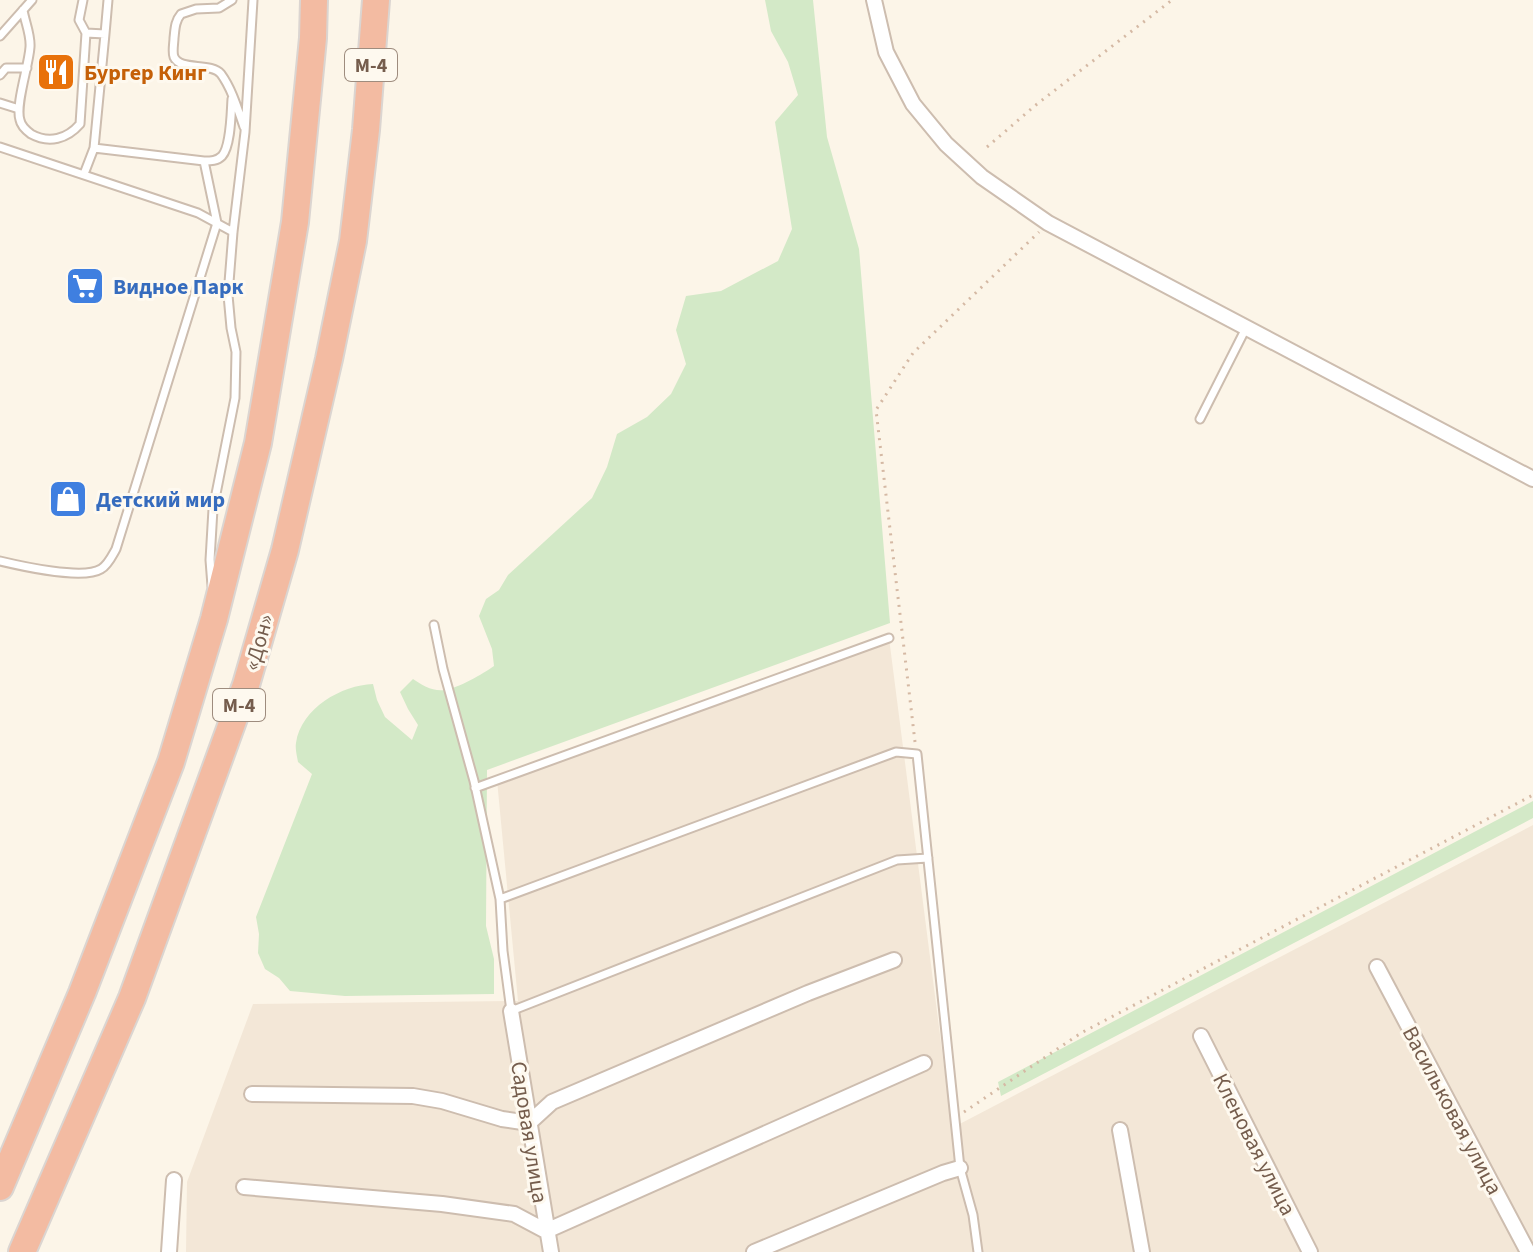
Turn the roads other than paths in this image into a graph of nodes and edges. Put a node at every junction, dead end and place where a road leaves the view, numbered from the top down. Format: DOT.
graph roads {
  1 [pos="32,0"];
  2 [pos="83,0"];
  3 [pos="108,0"];
  4 [pos="232,0"];
  5 [pos="253,0"];
  6 [pos="314,0"];
  7 [pos="376,0"];
  8 [pos="874,0"];
  9 [pos="23,10"];
  10 [pos="86,33"];
  11 [pos="105,34"];
  12 [pos="0,36"];
  13 [pos="27,68"];
  14 [pos="0,75"];
  15 [pos="232,96"];
  16 [pos="0,103"];
  17 [pos="19,109"];
  18 [pos="245,132"];
  19 [pos="0,147"];
  20 [pos="94,148"];
  21 [pos="204,161"];
  22 [pos="84,174"];
  23 [pos="217,223"];
  24 [pos="233,232"];
  25 [pos="1246,328"];
  26 [pos="1200,419"];
  27 [pos="1533,479"];
  28 [pos="0,561"];
  29 [pos="214,619"];
  30 [pos="434,625"];
  31 [pos="889,638"];
  32 [pos="475,788"];
  33 [pos="928,858"];
  34 [pos="500,899"];
  35 [pos="894,960"];
  36 [pos="1377,967"];
  37 [pos="511,1011"];
  38 [pos="1201,1036"];
  39 [pos="924,1063"];
  40 [pos="252,1094"];
  41 [pos="529,1123"];
  42 [pos="1120,1130"];
  43 [pos="960,1168"];
  44 [pos="174,1180"];
  45 [pos="0,1187"];
  46 [pos="244,1187"];
  47 [pos="546,1231"];
  48 [pos="22,1252"];
  49 [pos="169,1252"];
  50 [pos="551,1252"];
  51 [pos="754,1252"];
  52 [pos="978,1252"];
  53 [pos="1142,1252"];
  54 [pos="1310,1252"];
  55 [pos="1528,1252"];
  1 -- 9 [label="lane"];
  2 -- 10 [label="lane"];
  3 -- 11 [label="lane"];
  4 -- 15 [label="lane"];
  5 -- 18 [label="lane"];
  6 -- 29 [label="highway, М-4"];
  7 -- 48 [label="highway, «Дон» / М-4"];
  8 -- 25 [label="street"];
  9 -- 12 [label="lane"];
  9 -- 13 [label="lane"];
  10 -- 11 [label="lane"];
  10 -- 17 [label="lane"];
  11 -- 20 [label="lane"];
  13 -- 14 [label="lane"];
  13 -- 17 [label="lane"];
  15 -- 18 [label="lane"];
  15 -- 21 [label="lane"];
  16 -- 17 [label="lane"];
  18 -- 24 [label="lane"];
  19 -- 22 [label="lane"];
  20 -- 21 [label="lane"];
  20 -- 22 [label="lane"];
  21 -- 23 [label="lane"];
  22 -- 23 [label="lane"];
  23 -- 24 [label="lane"];
  23 -- 28 [label="lane"];
  24 -- 29 [label="lane"];
  25 -- 26 [label="lane"];
  25 -- 27 [label="street"];
  29 -- 45 [label="highway, М-4"];
  30 -- 32 [label="lane"];
  31 -- 32 [label="lane"];
  32 -- 34 [label="lane"];
  33 -- 34 [label="lane"];
  33 -- 37 [label="lane"];
  33 -- 43 [label="lane"];
  34 -- 37 [label="lane"];
  35 -- 41 [label="street"];
  36 -- 55 [label="street, Васильковая улица"];
  37 -- 41 [label="street, Садовая улица"];
  38 -- 54 [label="street, Кленовая улица"];
  39 -- 47 [label="street"];
  40 -- 41 [label="street"];
  41 -- 47 [label="street, Садовая улица"];
  42 -- 53 [label="street"];
  43 -- 51 [label="street"];
  43 -- 52 [label="lane"];
  44 -- 49 [label="street"];
  46 -- 47 [label="street"];
  47 -- 50 [label="street, Садовая улица"];
}
